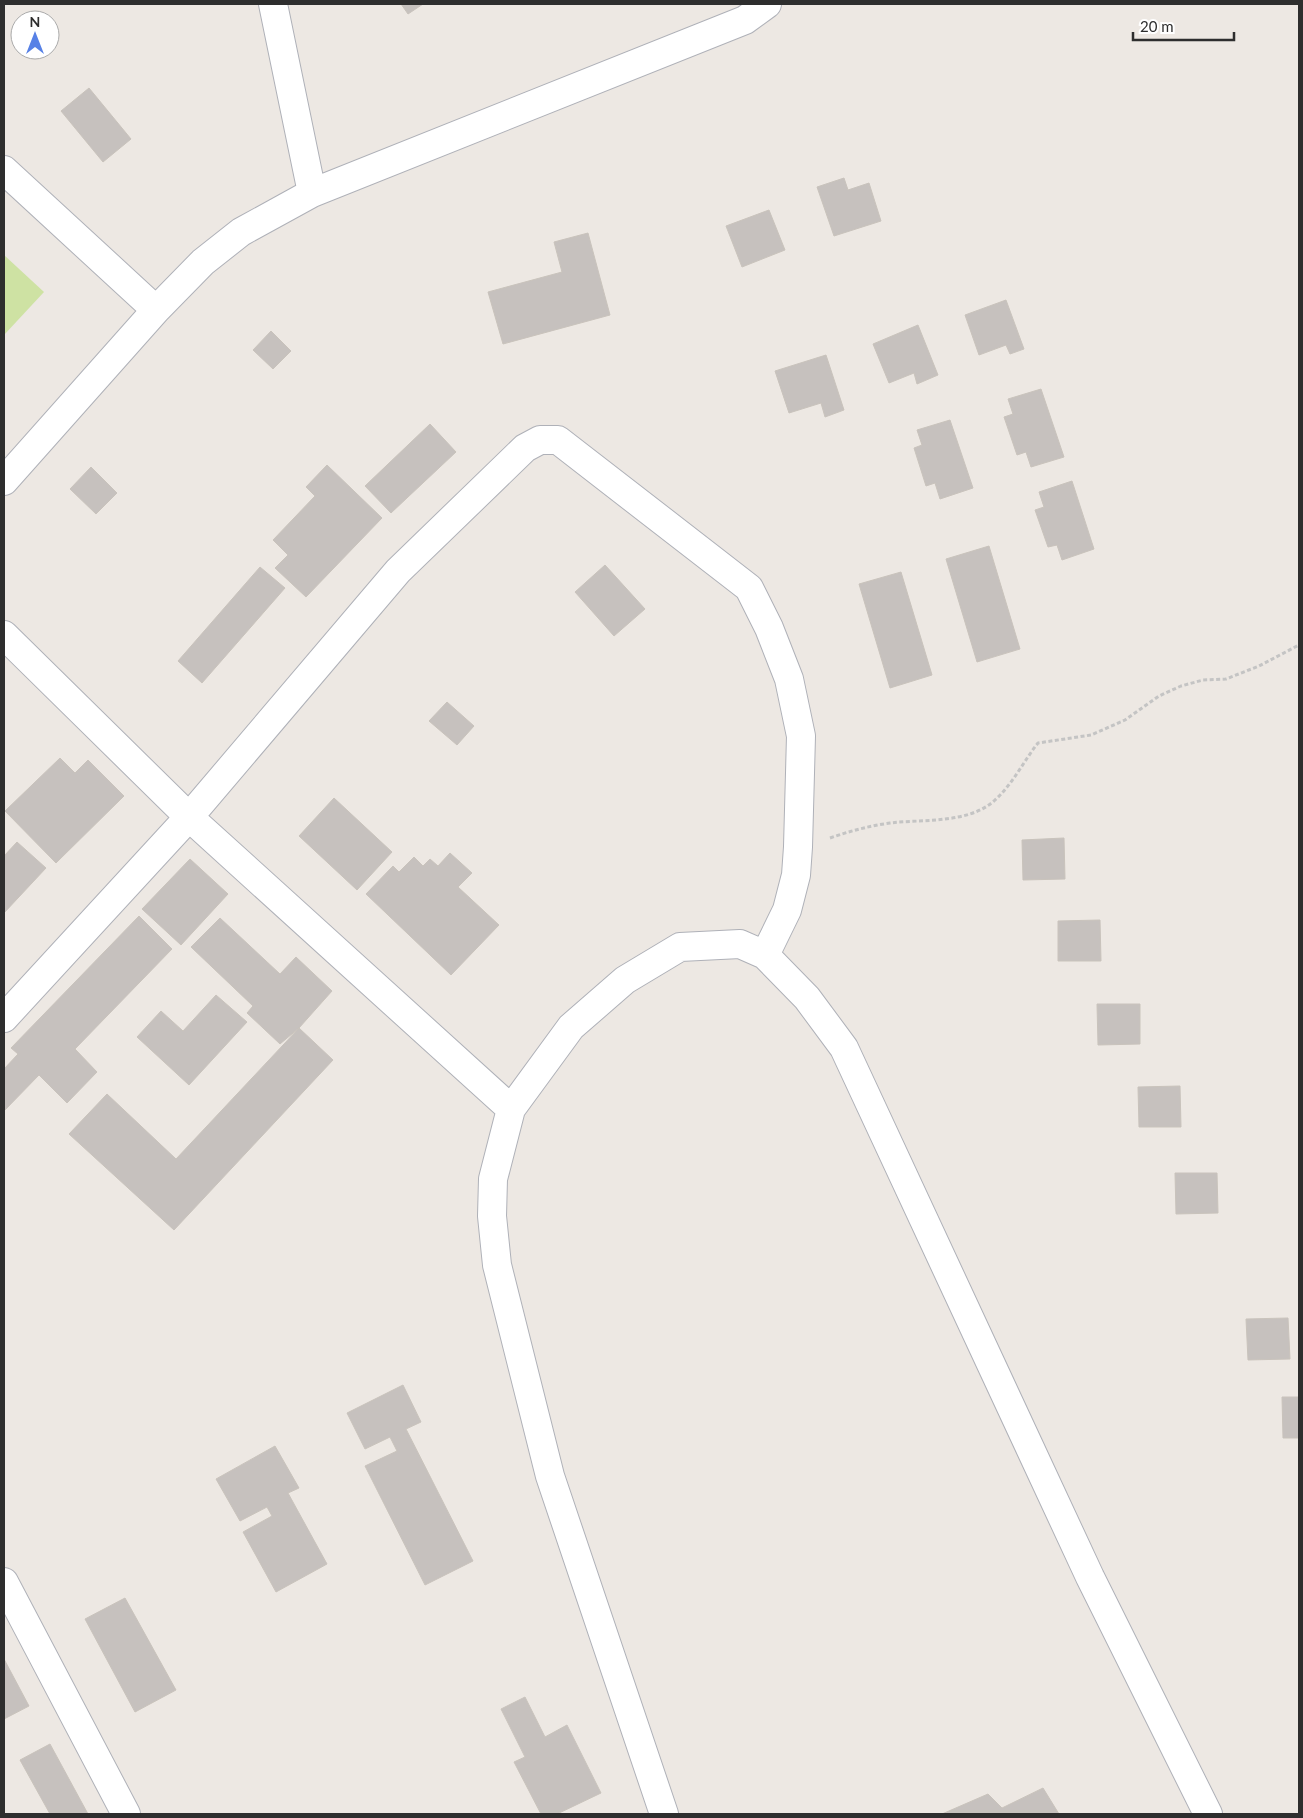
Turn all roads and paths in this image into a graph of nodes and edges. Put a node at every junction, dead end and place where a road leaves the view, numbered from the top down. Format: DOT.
graph roads {
  1 [pos="274,4"];
  2 [pos="767,4"];
  3 [pos="4,170"];
  4 [pos="312,193"];
  5 [pos="156,310"];
  6 [pos="4,481"];
  7 [pos="4,635"];
  8 [pos="1299,645"];
  9 [pos="188,817"];
  10 [pos="798,847"];
  11 [pos="765,954"];
  12 [pos="4,1018"];
  13 [pos="512,1109"];
  14 [pos="4,1582"];
  15 [pos="126,1814"];
  16 [pos="664,1814"];
  17 [pos="1208,1814"];
  1 -- 4 [label="street"];
  2 -- 4 [label="street"];
  3 -- 5 [label="street"];
  4 -- 5 [label="street"];
  5 -- 6 [label="street"];
  7 -- 9 [label="street"];
  8 -- 10 [label="path"];
  9 -- 10 [label="street"];
  9 -- 12 [label="street"];
  9 -- 13 [label="street"];
  10 -- 11 [label="street"];
  11 -- 13 [label="street"];
  11 -- 17 [label="street"];
  13 -- 16 [label="street"];
  14 -- 15 [label="street"];
}
